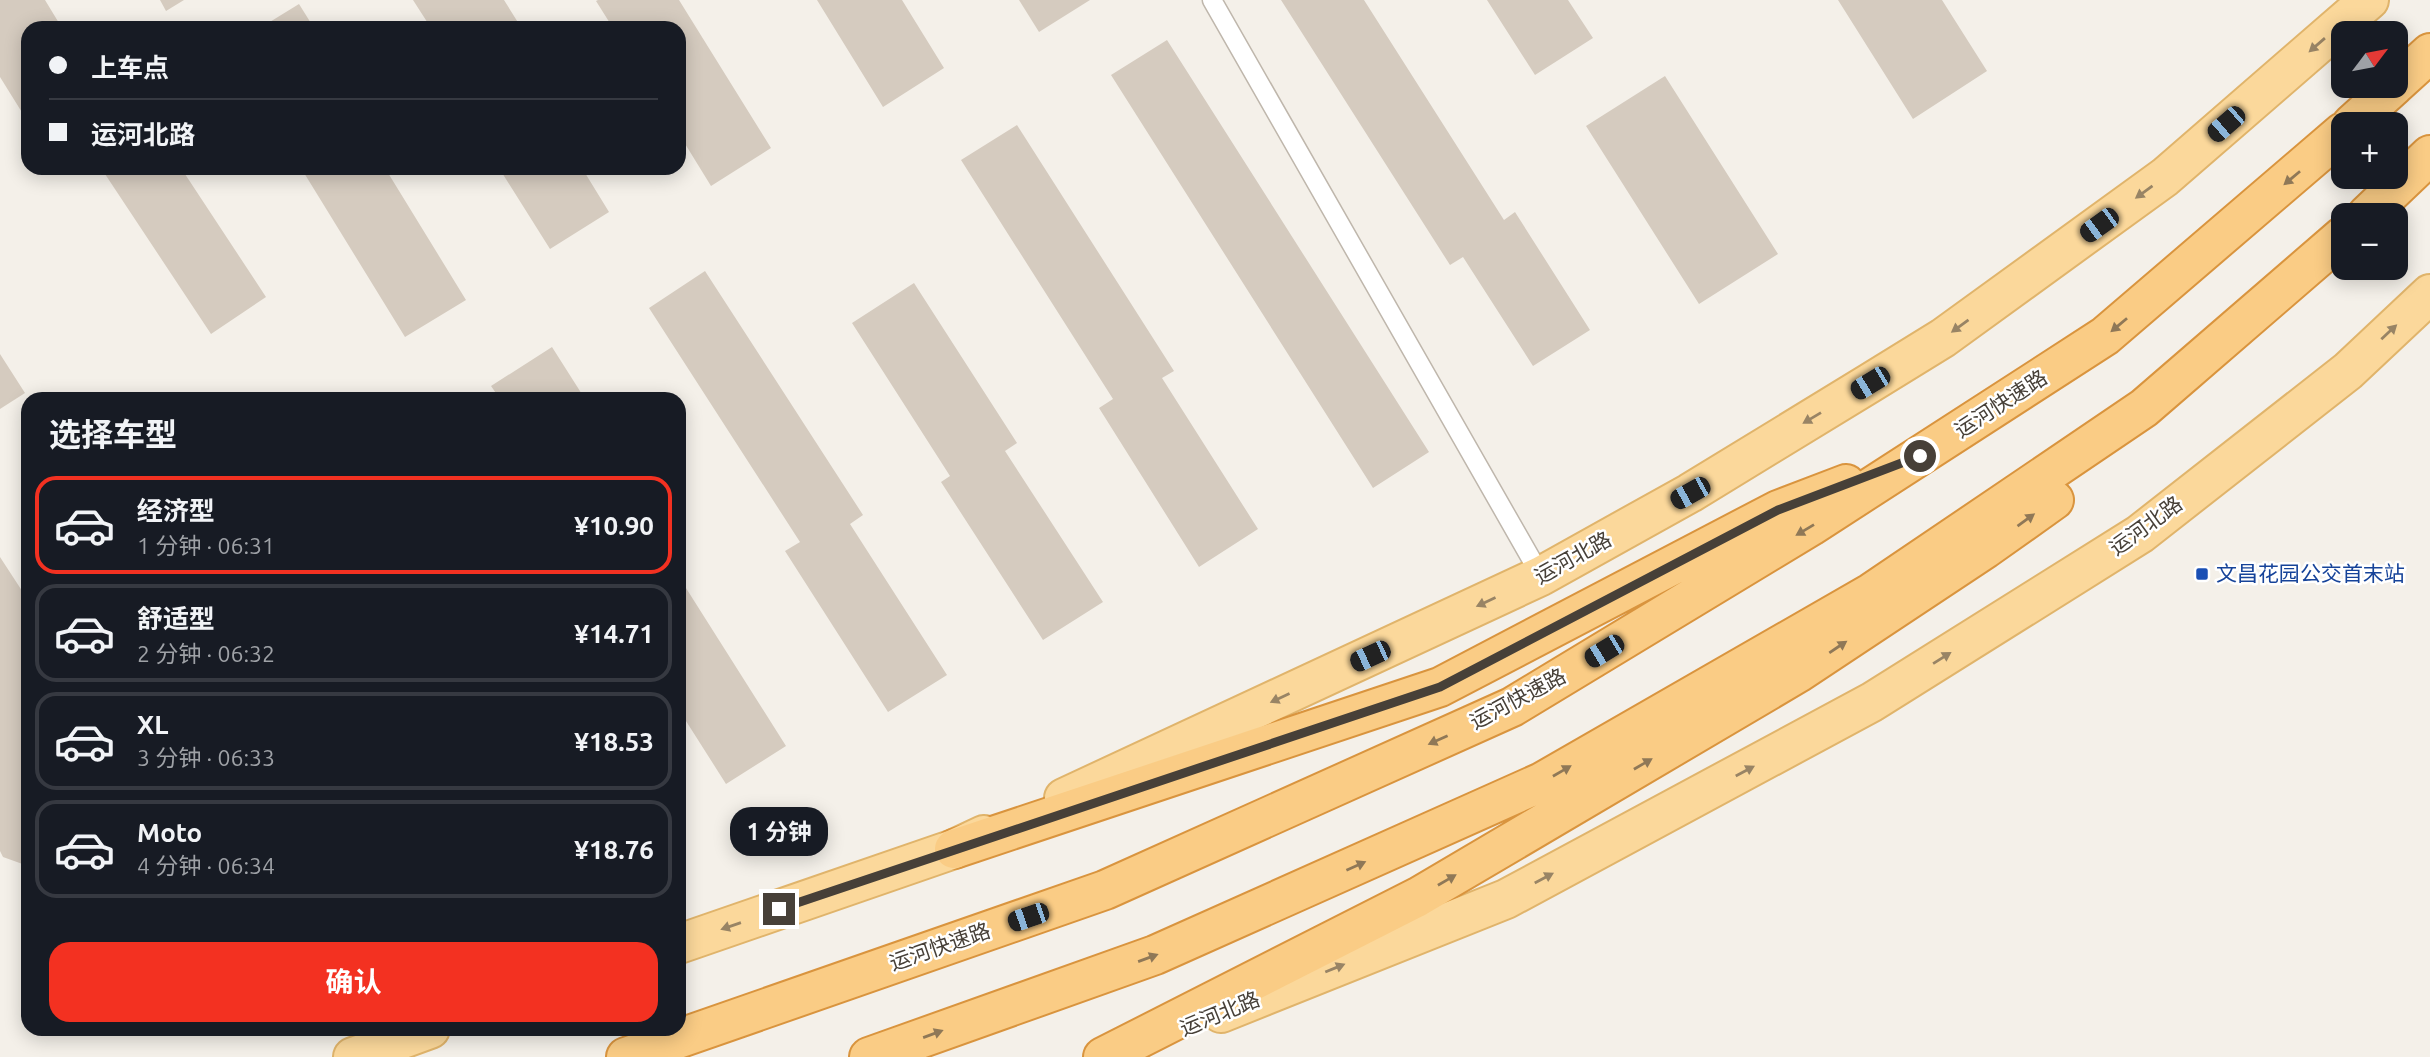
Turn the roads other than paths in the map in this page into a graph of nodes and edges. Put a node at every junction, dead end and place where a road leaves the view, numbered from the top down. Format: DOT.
graph roads {
  1 [pos="1212,0"];
  2 [pos="2369,0"];
  3 [pos="2430,53"];
  4 [pos="2408,73"];
  5 [pos="2381,98"];
  6 [pos="2365,112"];
  7 [pos="2331,142"];
  8 [pos="2430,155"];
  9 [pos="2380,203"];
  10 [pos="2331,248"];
  11 [pos="2331,251"];
  12 [pos="2430,294"];
  13 [pos="1920,456"];
  14 [pos="1541,576"];
  15 [pos="954,849"];
  16 [pos="686,942"];
  17 [pos="411,1036"];
  18 [pos="353,1057"];
  19 [pos="626,1057"];
  20 [pos="869,1057"];
  21 [pos="1103,1057"];
  22 [pos="1113,1057"];
  1 -- 14 [label="lane"];
  2 -- 14 [label="main road, 运河北路, one-way"];
  3 -- 4 [label="highway"];
  5 -- 6 [label="highway"];
  7 -- 13 [label="highway, 运河快速路, one-way"];
  8 -- 9 [label="highway"];
  20 -- 10 [label="highway, one-way"];
  21 -- 11 [label="highway, one-way"];
  22 -- 12 [label="main road, 运河北路, one-way"];
  13 -- 15 [label="highway"];
  13 -- 19 [label="highway, 运河快速路, one-way"];
  14 -- 15 [label="main road, 运河北路, one-way"];
  15 -- 16 [label="main road, 运河北路, one-way"];
  17 -- 18 [label="main road"];
}
